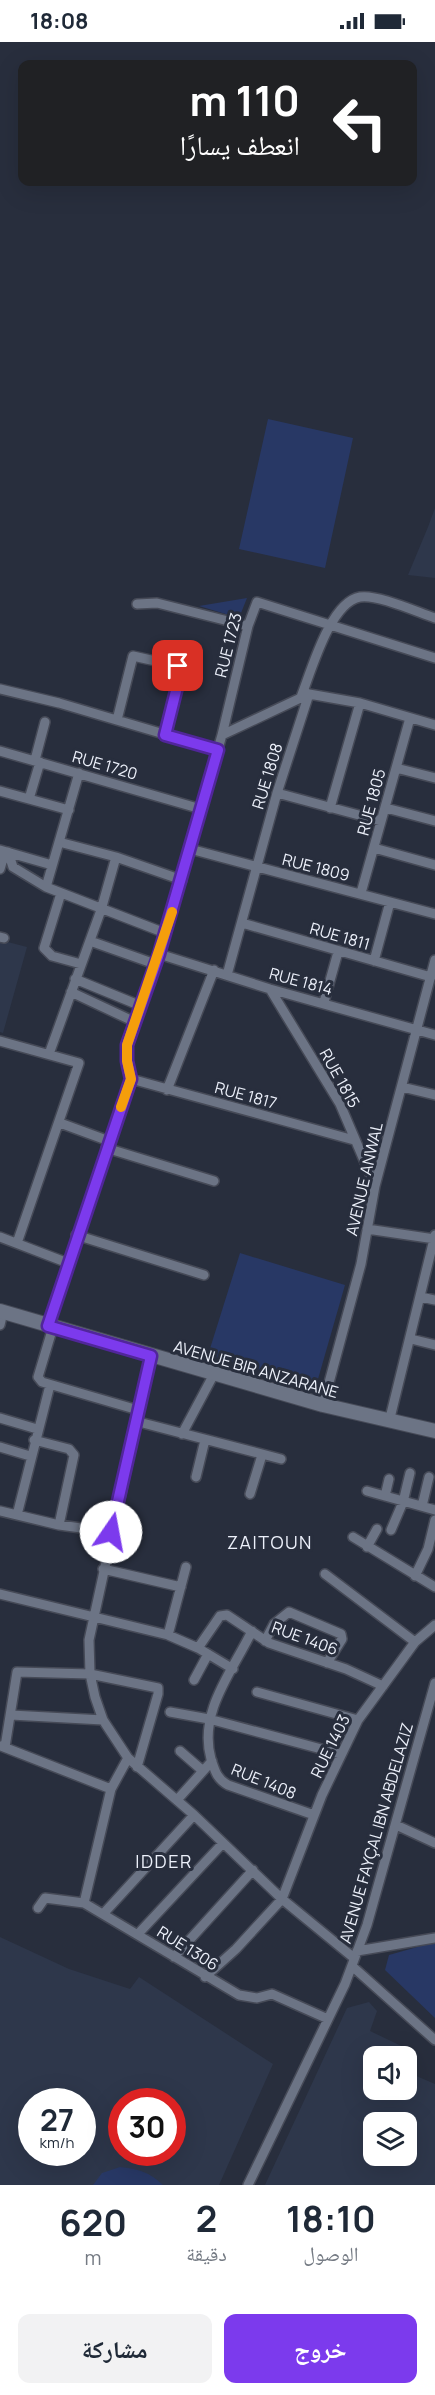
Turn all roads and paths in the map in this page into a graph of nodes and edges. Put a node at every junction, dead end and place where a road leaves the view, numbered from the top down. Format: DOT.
graph roads {
  1 [pos="137,604"];
  2 [pos="435,618"];
  3 [pos="328,624"];
  4 [pos="248,626"];
  5 [pos="435,658"];
  6 [pos="0,689"];
  7 [pos="305,696"];
  8 [pos="360,703"];
  9 [pos="410,718"];
  10 [pos="117,720"];
  11 [pos="45,722"];
  12 [pos="435,725"];
  13 [pos="165,735"];
  14 [pos="222,735"];
  15 [pos="218,750"];
  16 [pos="0,751"];
  17 [pos="37,761"];
  18 [pos="396,768"];
  19 [pos="79,773"];
  20 [pos="435,778"];
  21 [pos="0,790"];
  22 [pos="277,793"];
  23 [pos="28,799"];
  24 [pos="201,808"];
  25 [pos="330,808"];
  26 [pos="386,808"];
  27 [pos="69,810"];
  28 [pos="381,821"];
  29 [pos="435,821"];
  30 [pos="59,842"];
  31 [pos="374,848"];
  32 [pos="190,849"];
  33 [pos="4,851"];
  34 [pos="116,857"];
  35 [pos="52,865"];
  36 [pos="435,865"];
  37 [pos="256,867"];
  38 [pos="0,869"];
  39 [pos="182,880"];
  40 [pos="46,887"];
  41 [pos="61,893"];
  42 [pos="361,893"];
  43 [pos="390,902"];
  44 [pos="101,910"];
  45 [pos="435,915"];
  46 [pos="242,923"];
  47 [pos="165,933"];
  48 [pos="90,941"];
  49 [pos="338,952"];
  50 [pos="159,954"];
  51 [pos="435,960"];
  52 [pos="374,961"];
  53 [pos="81,963"];
  54 [pos="156,964"];
  55 [pos="214,970"];
  56 [pos="227,975"];
  57 [pos="430,977"];
  58 [pos="75,979"];
  59 [pos="270,989"];
  60 [pos="70,992"];
  61 [pos="324,1002"];
  62 [pos="141,1006"];
  63 [pos="135,1022"];
  64 [pos="417,1029"];
  65 [pos="435,1035"];
  66 [pos="0,1041"];
  67 [pos="49,1054"];
  68 [pos="131,1079"];
  69 [pos="402,1087"];
  70 [pos="167,1090"];
  71 [pos="435,1095"];
  72 [pos="60,1123"];
  73 [pos="354,1140"];
  74 [pos="107,1145"];
  75 [pos="214,1181"];
  76 [pos="375,1186"];
  77 [pos="367,1229"];
  78 [pos="76,1235"];
  79 [pos="0,1237"];
  80 [pos="435,1238"];
  81 [pos="16,1243"];
  82 [pos="68,1263"];
  83 [pos="204,1275"];
  84 [pos="421,1297"];
  85 [pos="435,1300"];
  86 [pos="1,1316"];
  87 [pos="50,1326"];
  88 [pos="411,1339"];
  89 [pos="435,1345"];
  90 [pos="151,1356"];
  91 [pos="214,1374"];
  92 [pos="50,1385"];
  93 [pos="323,1405"];
  94 [pos="138,1410"];
  95 [pos="0,1418"];
  96 [pos="135,1421"];
  97 [pos="389,1422"];
  98 [pos="38,1429"];
  99 [pos="435,1431"];
  100 [pos="182,1434"];
  101 [pos="34,1440"];
  102 [pos="205,1440"];
  103 [pos="0,1448"];
  104 [pos="262,1455"];
  105 [pos="30,1456"];
  106 [pos="281,1459"];
  107 [pos="410,1473"];
  108 [pos="196,1477"];
  109 [pos="429,1478"];
  110 [pos="389,1479"];
  111 [pos="367,1491"];
  112 [pos="250,1494"];
  113 [pos="385,1496"];
  114 [pos="404,1502"];
  115 [pos="422,1506"];
  116 [pos="435,1510"];
  117 [pos="0,1511"];
  118 [pos="17,1515"];
  119 [pos="435,1520"];
  120 [pos="59,1525"];
  121 [pos="376,1529"];
  122 [pos="391,1530"];
  123 [pos="111,1532"];
  124 [pos="353,1537"];
  125 [pos="367,1547"];
  126 [pos="186,1567"];
  127 [pos="103,1569"];
  128 [pos="325,1574"];
  129 [pos="415,1576"];
  130 [pos="181,1587"];
  131 [pos="435,1587"];
  132 [pos="0,1594"];
  133 [pos="92,1618"];
  134 [pos="435,1625"];
  135 [pos="252,1632"];
  136 [pos="168,1635"];
  137 [pos="265,1641"];
  138 [pos="415,1642"];
  139 [pos="198,1648"];
  140 [pos="208,1654"];
  141 [pos="327,1663"];
  142 [pos="233,1669"];
  143 [pos="90,1674"];
  144 [pos="194,1680"];
  145 [pos="435,1683"];
  146 [pos="383,1686"];
  147 [pos="257,1692"];
  148 [pos="170,1712"];
  149 [pos="11,1715"];
  150 [pos="209,1719"];
  151 [pos="103,1720"];
  152 [pos="358,1720"];
  153 [pos="3,1747"];
  154 [pos="180,1751"];
  155 [pos="340,1754"];
  156 [pos="128,1758"];
  157 [pos="212,1761"];
  158 [pos="137,1767"];
  159 [pos="203,1771"];
  160 [pos="111,1789"];
  161 [pos="177,1800"];
  162 [pos="194,1815"];
  163 [pos="314,1815"];
  164 [pos="396,1825"];
  165 [pos="435,1842"];
  166 [pos="223,1843"];
  167 [pos="253,1870"];
  168 [pos="282,1899"];
  169 [pos="84,1903"];
  170 [pos="38,1908"];
  171 [pos="104,1913"];
  172 [pos="138,1934"];
  173 [pos="435,1938"];
  174 [pos="174,1957"];
  175 [pos="354,1958"];
  176 [pos="205,1977"];
  177 [pos="328,2019"];
  178 [pos="435,2040"];
  179 [pos="249,2185"];
  1 -- 4 [label="street"];
  2 -- 3 [label="street"];
  3 -- 4 [label="street, RUE 1723"];
  3 -- 5 [label="street"];
  3 -- 7 [label="street, RUE 1808"];
  4 -- 14 [label="street, RUE 1723"];
  6 -- 10 [label="street"];
  7 -- 8 [label="street"];
  7 -- 14 [label="street"];
  7 -- 22 [label="street, RUE 1808"];
  8 -- 9 [label="street"];
  8 -- 25 [label="street"];
  9 -- 12 [label="street"];
  9 -- 18 [label="street, RUE 1805"];
  10 -- 13 [label="street"];
  10 -- 13 [label="street"];
  11 -- 17 [label="street"];
  13 -- 15 [label="street"];
  14 -- 15 [label="street, RUE 1723"];
  15 -- 24 [label="street, RUE 1723"];
  16 -- 17 [label="street, RUE 1720"];
  17 -- 19 [label="street, RUE 1720"];
  17 -- 23 [label="street"];
  18 -- 20 [label="street"];
  18 -- 26 [label="street, RUE 1805"];
  19 -- 24 [label="street, RUE 1720"];
  19 -- 27 [label="street"];
  21 -- 23 [label="street"];
  22 -- 25 [label="street"];
  22 -- 37 [label="street, RUE 1808"];
  23 -- 27 [label="street"];
  24 -- 32 [label="street, RUE 1723"];
  25 -- 28 [label="street"];
  26 -- 28 [label="street, RUE 1805"];
  26 -- 29 [label="street"];
  27 -- 30 [label="street"];
  28 -- 31 [label="street, RUE 1805"];
  30 -- 34 [label="street"];
  30 -- 35 [label="street"];
  31 -- 36 [label="street"];
  31 -- 42 [label="street, RUE 1805"];
  32 -- 37 [label="street, RUE 1809"];
  32 -- 39 [label="street, RUE 1723"];
  33 -- 35 [label="street"];
  33 -- 38 [label="street"];
  33 -- 40 [label="street"];
  34 -- 39 [label="street"];
  34 -- 44 [label="street"];
  35 -- 40 [label="street"];
  37 -- 42 [label="street, RUE 1809"];
  37 -- 46 [label="street, RUE 1808"];
  39 -- 47 [label="street, RUE 1723"];
  40 -- 41 [label="street"];
  41 -- 44 [label="street"];
  41 -- 53 [label="street"];
  42 -- 43 [label="street, RUE 1809"];
  43 -- 45 [label="street, RUE 1809"];
  43 -- 52 [label="street"];
  44 -- 47 [label="street"];
  44 -- 48 [label="street"];
  46 -- 49 [label="street, RUE 1811"];
  46 -- 56 [label="street, RUE 1808"];
  47 -- 50 [label="street, RUE 1723"];
  48 -- 53 [label="street"];
  48 -- 54 [label="street"];
  49 -- 52 [label="street, RUE 1811"];
  49 -- 61 [label="street"];
  50 -- 54 [label="street, RUE 1723"];
  50 -- 55 [label="street, RUE 1814"];
  51 -- 57 [label="street, AVENUE ANWAL"];
  52 -- 57 [label="street, RUE 1811"];
  53 -- 58 [label="street"];
  54 -- 62 [label="street, RUE 1723"];
  55 -- 56 [label="street, RUE 1814"];
  55 -- 70 [label="street"];
  56 -- 59 [label="street, RUE 1814"];
  57 -- 64 [label="street, AVENUE ANWAL"];
  58 -- 60 [label="street"];
  58 -- 62 [label="street"];
  59 -- 61 [label="street, RUE 1814"];
  59 -- 73 [label="street, RUE 1815"];
  60 -- 63 [label="street"];
  60 -- 67 [label="street"];
  61 -- 64 [label="street, RUE 1814"];
  62 -- 63 [label="street, RUE 1723"];
  63 -- 68 [label="street, RUE 1723"];
  64 -- 65 [label="street, RUE 1814"];
  64 -- 69 [label="street, AVENUE ANWAL"];
  66 -- 67 [label="street"];
  67 -- 72 [label="street"];
  68 -- 70 [label="street, RUE 1817"];
  68 -- 74 [label="street"];
  69 -- 71 [label="street"];
  69 -- 76 [label="street, AVENUE ANWAL"];
  70 -- 73 [label="street, RUE 1817"];
  72 -- 74 [label="street"];
  72 -- 81 [label="street"];
  73 -- 76 [label="street, RUE 1815"];
  74 -- 75 [label="street"];
  74 -- 78 [label="street"];
  76 -- 77 [label="street, AVENUE ANWAL"];
  77 -- 80 [label="street"];
  77 -- 93 [label="street, AVENUE ANWAL"];
  78 -- 82 [label="street"];
  78 -- 83 [label="street"];
  79 -- 81 [label="street"];
  80 -- 84 [label="street"];
  81 -- 82 [label="street"];
  82 -- 87 [label="street"];
  84 -- 85 [label="street"];
  84 -- 88 [label="street"];
  86 -- 87 [label="street, AVENUE BIR ANZARANE"];
  87 -- 90 [label="street, AVENUE BIR ANZARANE"];
  87 -- 92 [label="street"];
  88 -- 89 [label="street"];
  88 -- 97 [label="street"];
  90 -- 91 [label="street, AVENUE BIR ANZARANE"];
  90 -- 94 [label="street"];
  91 -- 93 [label="street, AVENUE BIR ANZARANE"];
  91 -- 100 [label="street"];
  92 -- 94 [label="street"];
  92 -- 98 [label="street"];
  93 -- 97 [label="street, AVENUE BIR ANZARANE"];
  94 -- 96 [label="street"];
  95 -- 98 [label="street"];
  96 -- 100 [label="street"];
  96 -- 123 [label="street"];
  97 -- 99 [label="street, AVENUE BIR ANZARANE"];
  98 -- 101 [label="street"];
  100 -- 102 [label="street"];
  101 -- 105 [label="street"];
  101 -- 120 [label="street"];
  102 -- 104 [label="street"];
  102 -- 108 [label="street"];
  103 -- 105 [label="street"];
  104 -- 106 [label="street"];
  104 -- 112 [label="street"];
  105 -- 118 [label="street"];
  107 -- 114 [label="street"];
  109 -- 115 [label="street"];
  110 -- 113 [label="street"];
  111 -- 113 [label="street"];
  113 -- 114 [label="street"];
  114 -- 115 [label="street"];
  114 -- 122 [label="street"];
  115 -- 116 [label="street"];
  117 -- 118 [label="street"];
  118 -- 120 [label="street"];
  119 -- 129 [label="street"];
  120 -- 123 [label="street"];
  121 -- 125 [label="street"];
  123 -- 127 [label="street"];
  124 -- 125 [label="street"];
  125 -- 129 [label="street"];
  126 -- 130 [label="street"];
  127 -- 130 [label="street"];
  127 -- 133 [label="street"];
  128 -- 138 [label="street"];
  129 -- 131 [label="street"];
  130 -- 136 [label="street"];
  132 -- 133 [label="street"];
  133 -- 136 [label="street"];
  133 -- 143 [label="street"];
  134 -- 138 [label="street, RUE 1403"];
  135 -- 137 [label="street, RUE 1406"];
  135 -- 139 [label="street, RUE 1406"];
  135 -- 142 [label="street, RUE 1408"];
  136 -- 139 [label="street"];
  137 -- 141 [label="street, RUE 1406"];
  137 -- 141 [label="street"];
  138 -- 146 [label="street, RUE 1403"];
  139 -- 140 [label="street"];
  140 -- 142 [label="street"];
  140 -- 144 [label="street"];
  141 -- 146 [label="street, RUE 1406"];
  142 -- 150 [label="street, RUE 1408"];
  143 -- 149 [label="street"];
  143 -- 151 [label="street"];
  143 -- 158 [label="street"];
  145 -- 164 [label="street, AVENUE FAYÇAL IBN ABDELAZIZ"];
  146 -- 152 [label="street, RUE 1403"];
  147 -- 152 [label="street"];
  148 -- 150 [label="street"];
  149 -- 151 [label="street"];
  149 -- 153 [label="street"];
  150 -- 155 [label="street"];
  150 -- 157 [label="street, RUE 1408"];
  151 -- 156 [label="street"];
  152 -- 155 [label="street, RUE 1403"];
  153 -- 160 [label="street"];
  154 -- 159 [label="street"];
  155 -- 163 [label="street, RUE 1403"];
  156 -- 158 [label="street"];
  156 -- 160 [label="street"];
  157 -- 159 [label="street"];
  157 -- 163 [label="street, RUE 1408"];
  158 -- 161 [label="street"];
  159 -- 161 [label="street"];
  160 -- 169 [label="street"];
  161 -- 162 [label="street"];
  162 -- 166 [label="street"];
  162 -- 171 [label="street"];
  163 -- 168 [label="street, RUE 1403"];
  164 -- 165 [label="street"];
  164 -- 175 [label="street, AVENUE FAYÇAL IBN ABDELAZIZ"];
  166 -- 167 [label="street"];
  166 -- 172 [label="street"];
  167 -- 168 [label="street"];
  167 -- 174 [label="street"];
  168 -- 175 [label="street"];
  168 -- 176 [label="street"];
  169 -- 170 [label="street, RUE 1306"];
  169 -- 171 [label="street, RUE 1306"];
  171 -- 172 [label="street, RUE 1306"];
  172 -- 174 [label="street, RUE 1306"];
  173 -- 175 [label="street"];
  174 -- 176 [label="street, RUE 1306"];
  175 -- 177 [label="street, AVENUE FAYÇAL IBN ABDELAZIZ"];
  175 -- 178 [label="street"];
  176 -- 177 [label="street, RUE 1306"];
  177 -- 179 [label="street, AVENUE FAYÇAL IBN ABDELAZIZ"];
}
